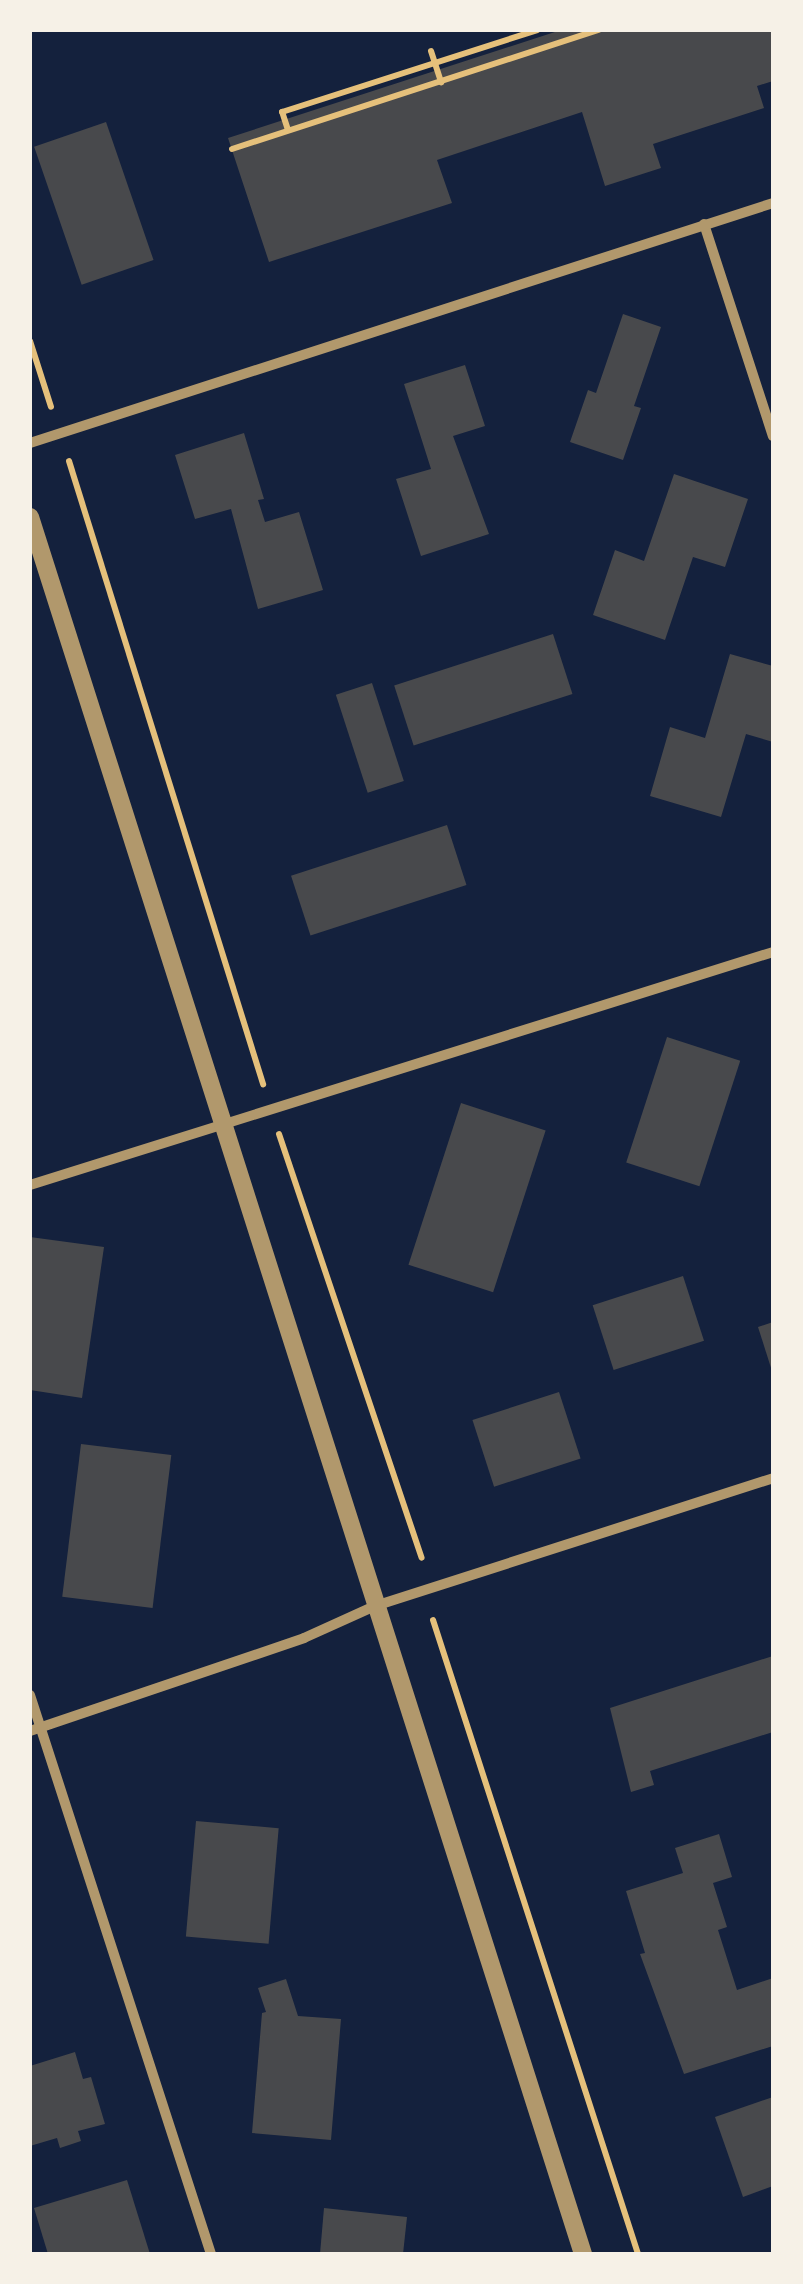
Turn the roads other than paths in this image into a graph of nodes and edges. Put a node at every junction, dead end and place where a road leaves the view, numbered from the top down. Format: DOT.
graph roads {
  1 [pos="773,203"];
  2 [pos="704,224"];
  3 [pos="773,436"];
  4 [pos="30,443"];
  5 [pos="30,517"];
  6 [pos="773,952"];
  7 [pos="225,1126"];
  8 [pos="30,1185"];
  9 [pos="773,1478"];
  10 [pos="375,1606"];
  11 [pos="30,1695"];
  12 [pos="35,1729"];
  13 [pos="211,2254"];
  14 [pos="583,2254"];
  1 -- 2 [label="street"];
  2 -- 3 [label="street"];
  2 -- 4 [label="street"];
  5 -- 7 [label="street"];
  6 -- 7 [label="street"];
  7 -- 8 [label="street"];
  7 -- 10 [label="street"];
  9 -- 10 [label="street"];
  10 -- 12 [label="street"];
  10 -- 14 [label="street"];
  11 -- 12 [label="street"];
  12 -- 13 [label="street"];
}
